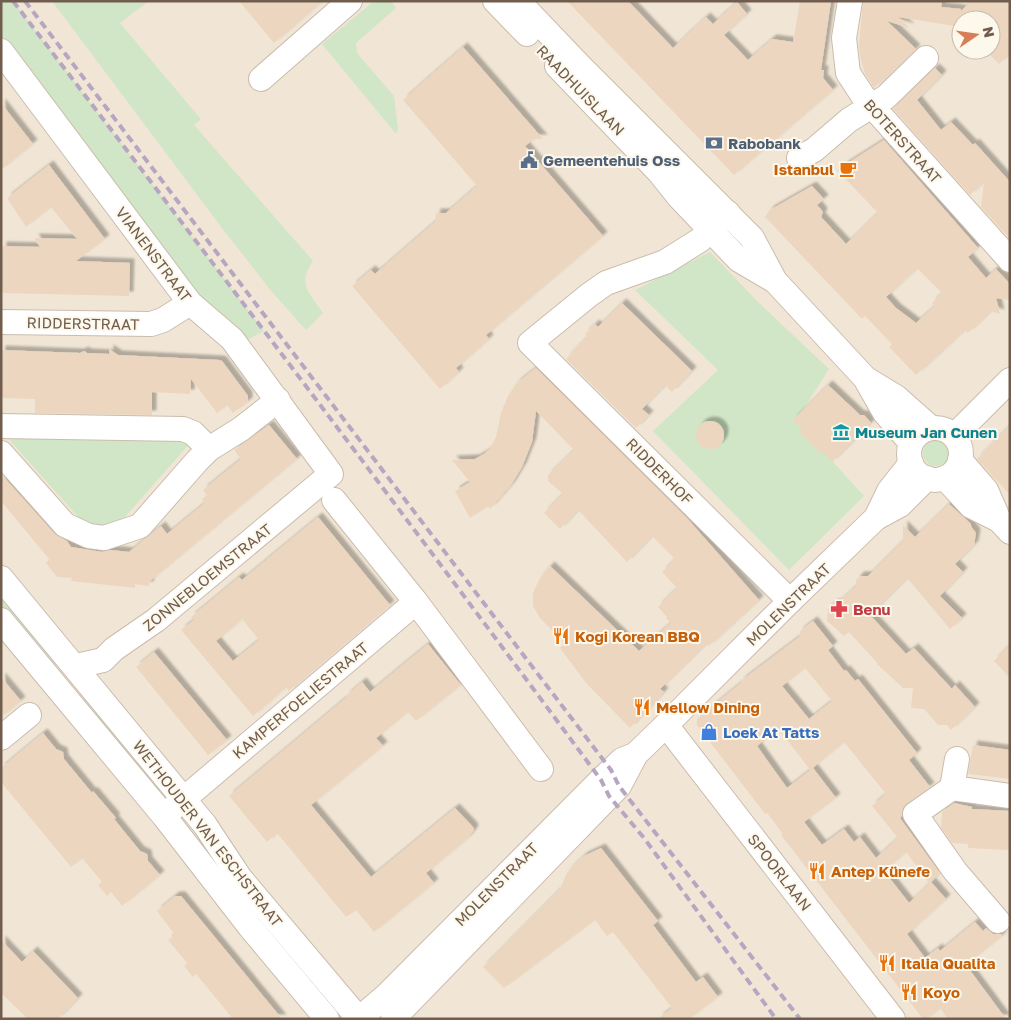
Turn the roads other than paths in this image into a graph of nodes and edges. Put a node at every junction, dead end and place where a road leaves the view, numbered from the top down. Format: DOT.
graph roads {
  1 [pos="350,1"];
  2 [pos="495,1"];
  3 [pos="518,1"];
  4 [pos="850,1"];
  5 [pos="1,51"];
  6 [pos="926,58"];
  7 [pos="261,79"];
  8 [pos="872,105"];
  9 [pos="799,158"];
  10 [pos="728,213"];
  11 [pos="711,231"];
  12 [pos="1010,260"];
  13 [pos="774,281"];
  14 [pos="190,303"];
  15 [pos="1,322"];
  16 [pos="865,378"];
  17 [pos="1010,380"];
  18 [pos="278,400"];
  19 [pos="1,426"];
  20 [pos="932,428"];
  21 [pos="955,435"];
  22 [pos="209,449"];
  23 [pos="1,453"];
  24 [pos="931,464"];
  25 [pos="331,474"];
  26 [pos="334,500"];
  27 [pos="1004,526"];
  28 [pos="1,578"];
  29 [pos="790,601"];
  30 [pos="416,602"];
  31 [pos="1,620"];
  32 [pos="77,669"];
  33 [pos="29,715"];
  34 [pos="666,725"];
  35 [pos="1,738"];
  36 [pos="636,754"];
  37 [pos="957,759"];
  38 [pos="541,769"];
  39 [pos="952,788"];
  40 [pos="1010,796"];
  41 [pos="184,798"];
  42 [pos="164,816"];
  43 [pos="998,920"];
  44 [pos="327,1019"];
  45 [pos="359,1019"];
  46 [pos="393,1019"];
  47 [pos="893,1019"];
  1 -- 7 [label="street"];
  2 -- 11 [label="street, RAADHUISLAAN"];
  3 -- 10 [label="street, RAADHUISLAAN"];
  4 -- 8 [label="street, BOTERSTRAAT"];
  5 -- 14 [label="street, VIANENSTRAAT"];
  6 -- 8 [label="street"];
  8 -- 9 [label="street"];
  8 -- 12 [label="street, BOTERSTRAAT"];
  10 -- 11 [label="street"];
  10 -- 13 [label="street, RAADHUISLAAN"];
  11 -- 13 [label="street, RAADHUISLAAN"];
  11 -- 29 [label="street, RIDDERHOF"];
  13 -- 16 [label="street, RAADHUISLAAN"];
  14 -- 15 [label="street, RIDDERSTRAAT"];
  14 -- 18 [label="street, VIANENSTRAAT"];
  16 -- 20 [label="street, RAADHUISLAAN"];
  16 -- 24 [label="street, RAADHUISLAAN"];
  17 -- 21 [label="street"];
  18 -- 22 [label="street"];
  18 -- 25 [label="street, VIANENSTRAAT"];
  19 -- 22 [label="street"];
  20 -- 21 [label="street"];
  20 -- 24 [label="street, MOLENSTRAAT"];
  21 -- 24 [label="street"];
  22 -- 23 [label="street"];
  24 -- 27 [label="street, RAADHUISLAAN"];
  24 -- 29 [label="street, MOLENSTRAAT"];
  25 -- 32 [label="street, ZONNEBLOEMSTRAAT"];
  26 -- 30 [label="street"];
  28 -- 32 [label="street, WETHOUDER VAN ESCHSTRAAT"];
  29 -- 34 [label="street, MOLENSTRAAT"];
  30 -- 38 [label="street"];
  30 -- 41 [label="street, KAMPERFOELIESTRAAT"];
  31 -- 42 [label="street, WETHOUDER VAN ESCHSTRAAT"];
  32 -- 41 [label="street, WETHOUDER VAN ESCHSTRAAT"];
  33 -- 35 [label="street"];
  34 -- 36 [label="street, MOLENSTRAAT"];
  34 -- 47 [label="street, SPOORLAAN"];
  36 -- 45 [label="street, MOLENSTRAAT"];
  36 -- 46 [label="street, MOLENSTRAAT"];
  37 -- 39 [label="street"];
  39 -- 40 [label="street"];
  39 -- 43 [label="street"];
  41 -- 42 [label="street, KAMPERFOELIESTRAAT"];
  41 -- 45 [label="street, WETHOUDER VAN ESCHSTRAAT"];
  42 -- 44 [label="street, WETHOUDER VAN ESCHSTRAAT"];
}
